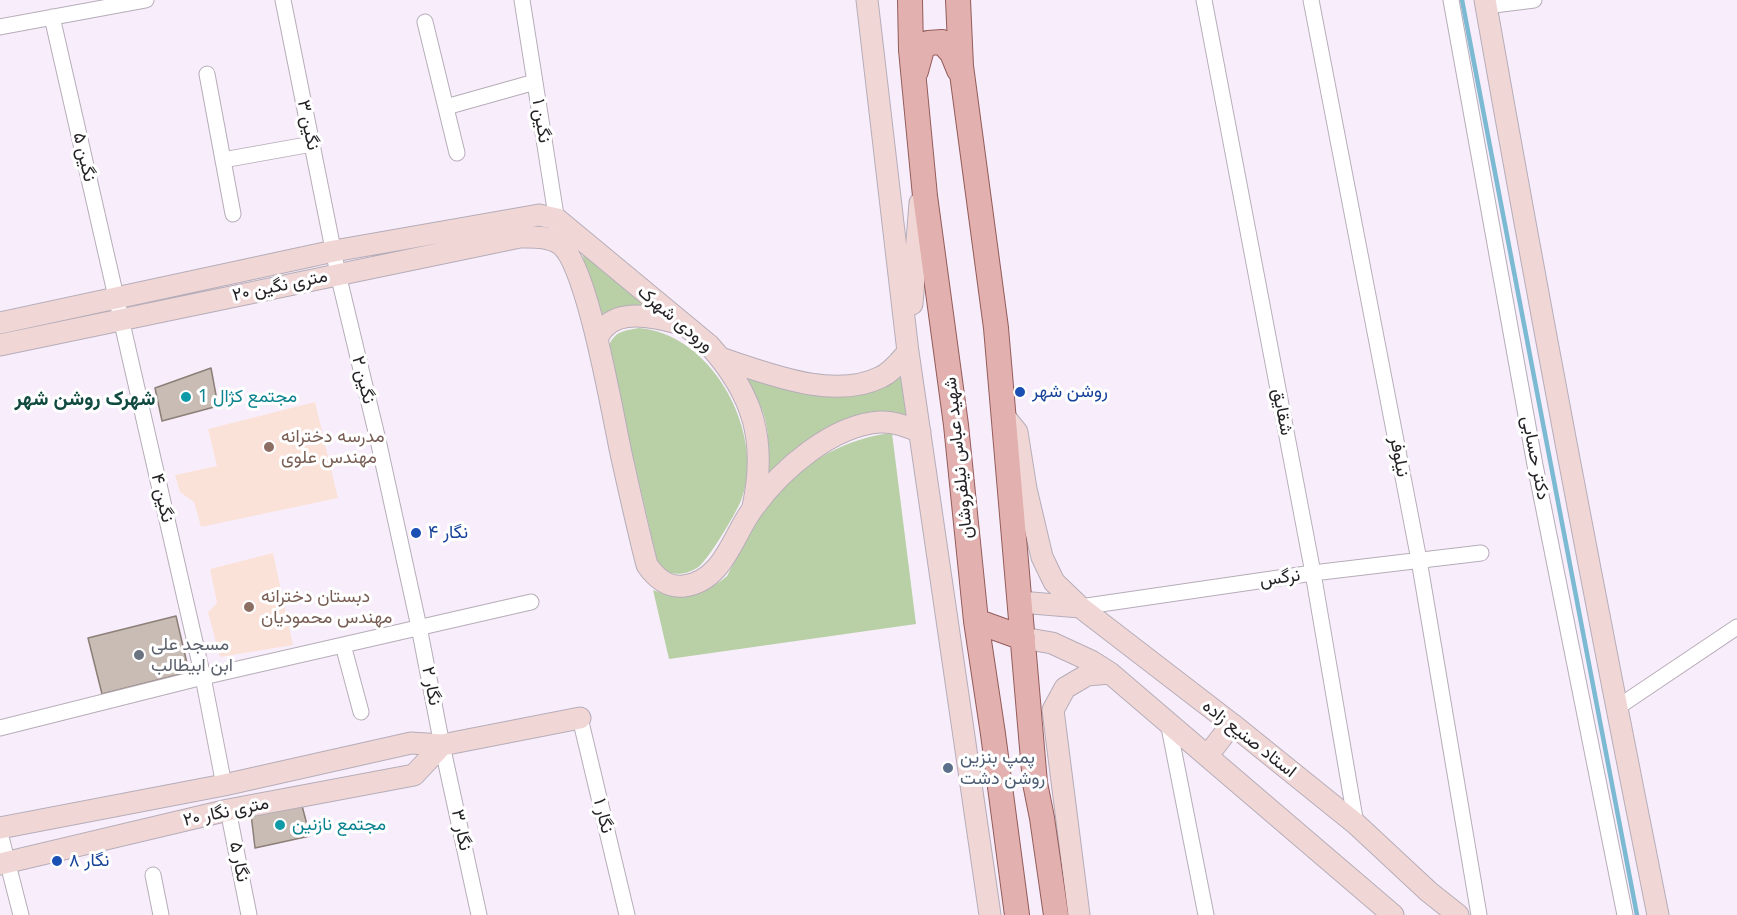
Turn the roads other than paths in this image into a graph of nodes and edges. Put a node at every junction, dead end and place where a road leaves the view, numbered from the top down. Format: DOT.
graph roads {
  1 [pos="146,0"];
  2 [pos="283,0"];
  3 [pos="522,0"];
  4 [pos="867,0"];
  5 [pos="910,0"];
  6 [pos="958,0"];
  7 [pos="1204,0"];
  8 [pos="1311,0"];
  9 [pos="1451,0"];
  10 [pos="1534,0"];
  11 [pos="1485,3"];
  12 [pos="52,17"];
  13 [pos="425,22"];
  14 [pos="0,27"];
  15 [pos="207,74"];
  16 [pos="914,78"];
  17 [pos="963,81"];
  18 [pos="535,82"];
  19 [pos="446,107"];
  20 [pos="312,144"];
  21 [pos="457,153"];
  22 [pos="223,160"];
  23 [pos="923,168"];
  24 [pos="233,214"];
  25 [pos="557,219"];
  26 [pos="559,243"];
  27 [pos="334,251"];
  28 [pos="338,274"];
  29 [pos="116,298"];
  30 [pos="121,319"];
  31 [pos="0,322"];
  32 [pos="684,325"];
  33 [pos="597,339"];
  34 [pos="0,345"];
  35 [pos="908,352"];
  36 [pos="720,358"];
  37 [pos="1004,416"];
  38 [pos="920,432"];
  39 [pos="752,508"];
  40 [pos="1481,553"];
  41 [pos="1419,560"];
  42 [pos="1312,573"];
  43 [pos="531,602"];
  44 [pos="1020,602"];
  45 [pos="1080,608"];
  46 [pos="976,621"];
  47 [pos="419,627"];
  48 [pos="1737,627"];
  49 [pos="1023,638"];
  50 [pos="343,645"];
  51 [pos="1110,673"];
  52 [pos="203,677"];
  53 [pos="1618,707"];
  54 [pos="362,712"];
  55 [pos="580,718"];
  56 [pos="1168,722"];
  57 [pos="1232,724"];
  58 [pos="0,728"];
  59 [pos="442,745"];
  60 [pos="1208,755"];
  61 [pos="224,785"];
  62 [pos="1064,802"];
  63 [pos="1040,805"];
  64 [pos="228,810"];
  65 [pos="1356,825"];
  66 [pos="0,828"];
  67 [pos="0,833"];
  68 [pos="4,863"];
  69 [pos="1011,872"];
  70 [pos="153,875"];
  71 [pos="1429,892"];
  72 [pos="987,894"];
  73 [pos="1389,913"];
  74 [pos="21,915"];
  75 [pos="161,915"];
  76 [pos="249,915"];
  77 [pos="479,915"];
  78 [pos="627,915"];
  79 [pos="990,915"];
  80 [pos="1017,915"];
  81 [pos="1056,915"];
  82 [pos="1079,915"];
  83 [pos="1206,915"];
  84 [pos="1426,915"];
  85 [pos="1458,915"];
  86 [pos="1479,915"];
  87 [pos="1625,915"];
  88 [pos="1658,915"];
  1 -- 12 [label="street"];
  2 -- 20 [label="street, نگین ۳"];
  3 -- 18 [label="street, نگین ۱"];
  4 -- 35 [label="street"];
  5 -- 16 [label="main road, شهید عباس نیلفروشان"];
  6 -- 17 [label="main road"];
  7 -- 42 [label="street, شقایق"];
  8 -- 41 [label="street, نیلوفر"];
  9 -- 87 [label="street, دکتر حسابی"];
  10 -- 11 [label="street"];
  11 -- 53 [label="street, دکتر حسابی"];
  12 -- 14 [label="street"];
  12 -- 29 [label="street, نگین ۵"];
  13 -- 19 [label="street"];
  15 -- 22 [label="street"];
  16 -- 17 [label="main road"];
  16 -- 23 [label="main road, شهید عباس نیلفروشان"];
  17 -- 37 [label="main road"];
  18 -- 19 [label="street"];
  18 -- 25 [label="street, نگین ۱"];
  19 -- 21 [label="street"];
  20 -- 22 [label="street"];
  20 -- 27 [label="street, نگین ۳"];
  22 -- 24 [label="street"];
  23 -- 35 [label="street"];
  23 -- 46 [label="main road, شهید عباس نیلفروشان"];
  25 -- 26 [label="street, نگین ۱"];
  25 -- 27 [label="street, ۲۰ متری نگین"];
  25 -- 32 [label="street, ورودی شهرک"];
  26 -- 28 [label="street, ۲۰ متری نگین"];
  26 -- 33 [label="street"];
  27 -- 28 [label="street, نگین ۳"];
  27 -- 29 [label="street, ۲۰ متری نگین"];
  28 -- 30 [label="street, ۲۰ متری نگین"];
  28 -- 47 [label="street, نگین ۲"];
  29 -- 30 [label="street, نگین ۵"];
  29 -- 31 [label="street, ۲۰ متری نگین"];
  30 -- 34 [label="street, ۲۰ متری نگین"];
  30 -- 52 [label="street, نگین ۴"];
  32 -- 33 [label="street"];
  32 -- 36 [label="street, ورودی شهرک"];
  33 -- 39 [label="street"];
  35 -- 36 [label="street, ورودی شهرک"];
  35 -- 38 [label="street"];
  36 -- 39 [label="street"];
  37 -- 44 [label="main road"];
  37 -- 45 [label="street, استاد صنیع زاده"];
  38 -- 39 [label="street"];
  38 -- 72 [label="street"];
  40 -- 41 [label="street, نرگس"];
  41 -- 42 [label="street, نرگس"];
  41 -- 86 [label="street, نیلوفر"];
  42 -- 45 [label="street, نرگس"];
  42 -- 65 [label="street, شقایق"];
  43 -- 47 [label="street"];
  44 -- 45 [label="street"];
  44 -- 46 [label="main road"];
  44 -- 49 [label="main road"];
  45 -- 57 [label="street, استاد صنیع زاده"];
  46 -- 49 [label="main road"];
  46 -- 69 [label="main road, شهید عباس نیلفروشان"];
  47 -- 50 [label="street"];
  47 -- 59 [label="street, نگار ۲"];
  48 -- 53 [label="street"];
  49 -- 51 [label="street, استاد صنیع زاده"];
  49 -- 63 [label="main road"];
  50 -- 52 [label="street"];
  50 -- 54 [label="street"];
  51 -- 56 [label="street, استاد صنیع زاده"];
  51 -- 62 [label="street"];
  52 -- 58 [label="street"];
  52 -- 61 [label="street"];
  53 -- 88 [label="street, دکتر حسابی"];
  55 -- 59 [label="street, ۲۰ متری نگار"];
  55 -- 78 [label="street, نگار ۱"];
  56 -- 60 [label="street, استاد صنیع زاده"];
  56 -- 83 [label="street"];
  57 -- 60 [label="street"];
  57 -- 65 [label="street, استاد صنیع زاده"];
  59 -- 61 [label="street, ۲۰ متری نگار"];
  59 -- 64 [label="street, ۲۰ متری نگار"];
  59 -- 77 [label="street, نگار ۳"];
  60 -- 73 [label="street, استاد صنیع زاده"];
  61 -- 64 [label="street"];
  61 -- 66 [label="street, ۲۰ متری نگار"];
  62 -- 63 [label="street"];
  62 -- 82 [label="street"];
  63 -- 81 [label="main road"];
  64 -- 68 [label="street, ۲۰ متری نگار"];
  64 -- 76 [label="street, نگار ۵"];
  65 -- 71 [label="street, استاد صنیع زاده"];
  67 -- 68 [label="street"];
  68 -- 74 [label="street"];
  69 -- 72 [label="street"];
  69 -- 80 [label="main road, شهید عباس نیلفروشان"];
  70 -- 75 [label="street"];
  71 -- 84 [label="street"];
  71 -- 85 [label="street, استاد صنیع زاده"];
  72 -- 79 [label="street"];
}
